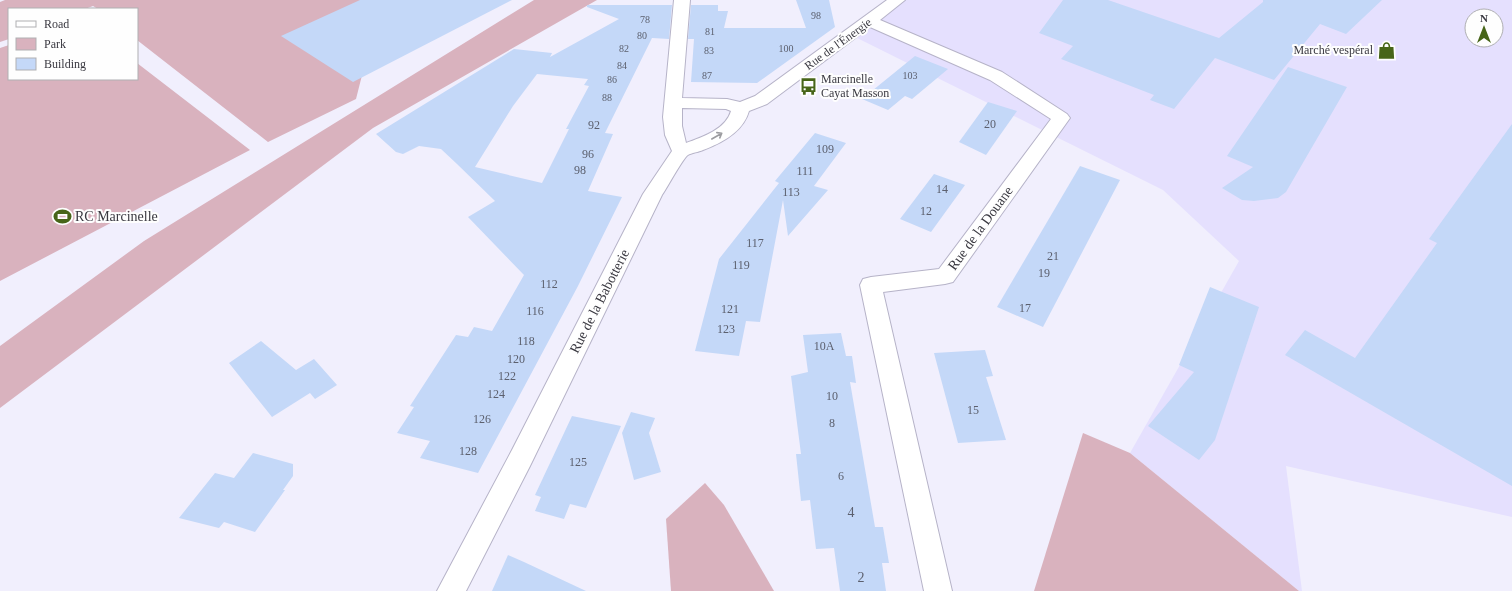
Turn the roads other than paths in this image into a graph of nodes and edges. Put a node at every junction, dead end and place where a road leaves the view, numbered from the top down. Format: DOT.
graph roads {
  1 [pos="682,0"];
  2 [pos="897,0"];
  3 [pos="869,21"];
  4 [pos="673,103"];
  5 [pos="741,108"];
  6 [pos="681,151"];
  7 [pos="451,591"];
  8 [pos="938,591"];
  1 -- 4 [label="street"];
  2 -- 3 [label="street, Rue de l'Énergie"];
  3 -- 5 [label="street, Rue de l'Énergie"];
  3 -- 8 [label="street, Rue de la Douane"];
  4 -- 5 [label="street"];
  4 -- 6 [label="street"];
  6 -- 5 [label="street, one-way"];
  6 -- 7 [label="street, Rue de la Babotterie"];
}
